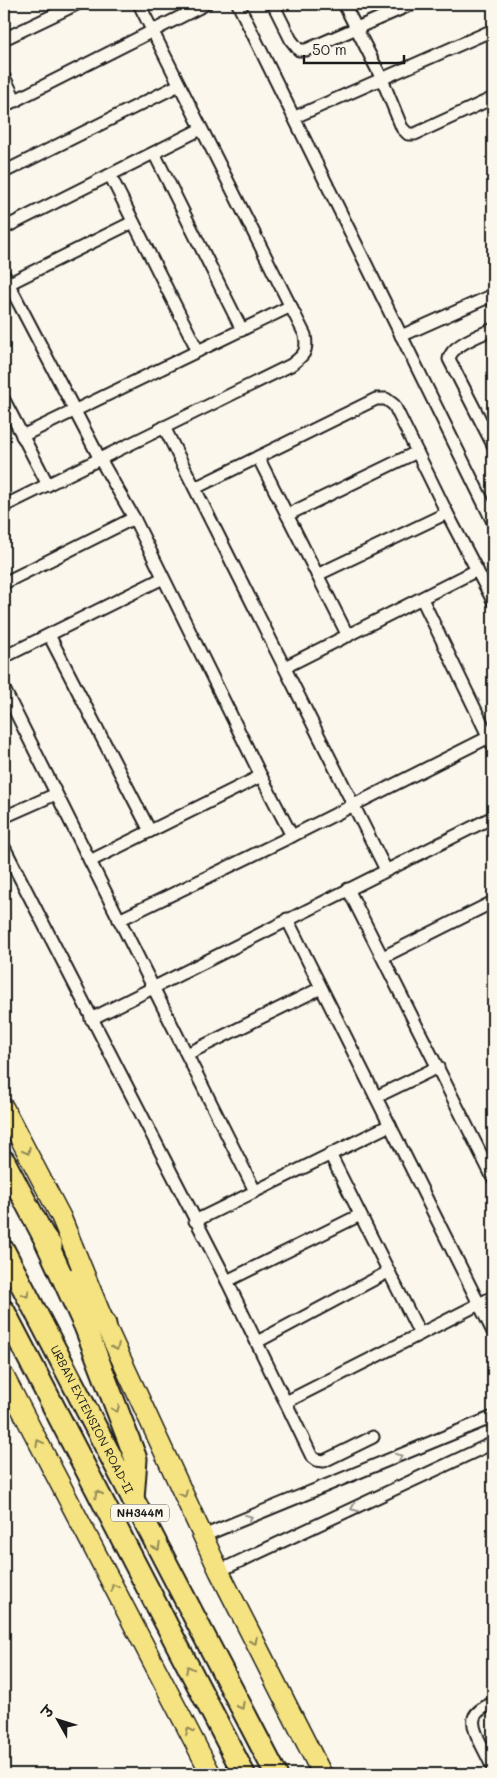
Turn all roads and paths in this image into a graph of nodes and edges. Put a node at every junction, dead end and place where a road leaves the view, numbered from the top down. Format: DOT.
graph roads {
  1 [pos="77,4"];
  2 [pos="139,4"];
  3 [pos="206,4"];
  4 [pos="238,4"];
  5 [pos="273,4"];
  6 [pos="344,4"];
  7 [pos="412,4"];
  8 [pos="356,28"];
  9 [pos="493,30"];
  10 [pos="152,31"];
  11 [pos="4,39"];
  12 [pos="4,78"];
  13 [pos="382,79"];
  14 [pos="179,85"];
  15 [pos="493,98"];
  16 [pos="16,101"];
  17 [pos="4,106"];
  18 [pos="295,117"];
  19 [pos="201,130"];
  20 [pos="154,153"];
  21 [pos="4,172"];
  22 [pos="110,175"];
  23 [pos="133,222"];
  24 [pos="4,228"];
  25 [pos="6,280"];
  26 [pos="493,295"];
  27 [pos="291,306"];
  28 [pos="493,329"];
  29 [pos="242,330"];
  30 [pos="401,336"];
  31 [pos="198,351"];
  32 [pos="4,400"];
  33 [pos="75,411"];
  34 [pos="164,427"];
  35 [pos="22,436"];
  36 [pos="493,446"];
  37 [pos="418,452"];
  38 [pos="258,457"];
  39 [pos="100,459"];
  40 [pos="48,485"];
  41 [pos="195,488"];
  42 [pos="4,506"];
  43 [pos="447,513"];
  44 [pos="287,515"];
  45 [pos="492,516"];
  46 [pos="134,518"];
  47 [pos="477,570"];
  48 [pos="317,575"];
  49 [pos="163,578"];
  50 [pos="4,583"];
  51 [pos="422,599"];
  52 [pos="493,601"];
  53 [pos="49,635"];
  54 [pos="348,636"];
  55 [pos="4,657"];
  56 [pos="285,667"];
  57 [pos="4,689"];
  58 [pos="492,739"];
  59 [pos="261,776"];
  60 [pos="56,794"];
  61 [pos="354,805"];
  62 [pos="4,817"];
  63 [pos="493,817"];
  64 [pos="150,832"];
  65 [pos="292,836"];
  66 [pos="4,847"];
  67 [pos="90,861"];
  68 [pos="386,870"];
  69 [pos="348,889"];
  70 [pos="493,902"];
  71 [pos="287,919"];
  72 [pos="119,920"];
  73 [pos="383,957"];
  74 [pos="153,987"];
  75 [pos="322,988"];
  76 [pos="91,1019"];
  77 [pos="186,1054"];
  78 [pos="438,1067"];
  79 [pos="376,1098"];
  80 [pos="4,1108"];
  81 [pos="390,1125"];
  82 [pos="330,1154"];
  83 [pos="4,1161"];
  84 [pos="493,1178"];
  85 [pos="255,1191"];
  86 [pos="360,1215"];
  87 [pos="195,1221"];
  88 [pos="43,1235"];
  89 [pos="4,1251"];
  90 [pos="388,1272"];
  91 [pos="227,1281"];
  92 [pos="493,1297"];
  93 [pos="479,1304"];
  94 [pos="4,1311"];
  95 [pos="105,1324"];
  96 [pos="493,1332"];
  97 [pos="420,1334"];
  98 [pos="257,1342"];
  99 [pos="4,1376"];
  100 [pos="286,1402"];
  101 [pos="493,1417"];
  102 [pos="374,1437"];
  103 [pos="493,1443"];
  104 [pos="133,1501"];
  105 [pos="204,1536"];
  106 [pos="219,1571"];
  107 [pos="493,1703"];
  108 [pos="493,1769"];
  109 [pos="212,1774"];
  110 [pos="244,1774"];
  111 [pos="276,1774"];
  112 [pos="322,1774"];
  1 -- 11 [label="street"];
  2 -- 10 [label="street"];
  3 -- 10 [label="street"];
  4 -- 18 [label="street"];
  5 -- 8 [label="street"];
  6 -- 8 [label="street"];
  7 -- 8 [label="street"];
  8 -- 13 [label="street"];
  9 -- 13 [label="street"];
  10 -- 14 [label="street"];
  10 -- 16 [label="street"];
  12 -- 16 [label="street"];
  13 -- 15 [label="street"];
  13 -- 18 [label="street"];
  14 -- 19 [label="street"];
  14 -- 21 [label="street"];
  16 -- 17 [label="street"];
  18 -- 30 [label="street"];
  19 -- 20 [label="street"];
  19 -- 27 [label="street"];
  20 -- 22 [label="street"];
  20 -- 29 [label="street"];
  22 -- 23 [label="street"];
  22 -- 24 [label="street"];
  23 -- 25 [label="street"];
  23 -- 31 [label="street"];
  25 -- 33 [label="street"];
  26 -- 30 [label="street"];
  27 -- 29 [label="street"];
  27 -- 34 [label="street"];
  28 -- 36 [label="street"];
  29 -- 31 [label="street"];
  30 -- 45 [label="street"];
  31 -- 33 [label="street"];
  32 -- 35 [label="street"];
  33 -- 35 [label="street"];
  33 -- 39 [label="street"];
  34 -- 39 [label="street"];
  34 -- 41 [label="street"];
  35 -- 40 [label="street"];
  37 -- 38 [label="street"];
  37 -- 43 [label="street"];
  37 -- 44 [label="street"];
  38 -- 41 [label="street"];
  38 -- 44 [label="street"];
  39 -- 40 [label="street"];
  39 -- 46 [label="street"];
  40 -- 42 [label="street"];
  41 -- 56 [label="street"];
  43 -- 47 [label="street"];
  43 -- 48 [label="street"];
  44 -- 48 [label="street"];
  46 -- 49 [label="street"];
  46 -- 50 [label="street"];
  47 -- 51 [label="street"];
  47 -- 52 [label="street"];
  48 -- 54 [label="street"];
  49 -- 53 [label="street"];
  49 -- 59 [label="street"];
  51 -- 54 [label="street"];
  51 -- 58 [label="street"];
  53 -- 55 [label="street"];
  53 -- 64 [label="street"];
  54 -- 56 [label="street"];
  56 -- 61 [label="street"];
  57 -- 60 [label="street"];
  58 -- 61 [label="street"];
  59 -- 64 [label="street"];
  59 -- 65 [label="street"];
  60 -- 62 [label="street"];
  60 -- 67 [label="street"];
  61 -- 65 [label="street"];
  61 -- 68 [label="street"];
  63 -- 68 [label="street"];
  64 -- 67 [label="street"];
  65 -- 72 [label="street"];
  66 -- 76 [label="street"];
  67 -- 72 [label="street"];
  68 -- 69 [label="street"];
  69 -- 71 [label="street"];
  69 -- 73 [label="street"];
  70 -- 73 [label="street"];
  71 -- 74 [label="street"];
  71 -- 75 [label="street"];
  72 -- 74 [label="street"];
  73 -- 78 [label="street"];
  74 -- 76 [label="street"];
  74 -- 77 [label="street"];
  75 -- 77 [label="street"];
  75 -- 79 [label="street"];
  76 -- 87 [label="street"];
  77 -- 85 [label="street"];
  78 -- 79 [label="street"];
  78 -- 84 [label="street"];
  79 -- 81 [label="street"];
  80 -- 95 [label="main road, one-way"];
  81 -- 82 [label="street"];
  81 -- 93 [label="street"];
  82 -- 85 [label="street"];
  82 -- 86 [label="street"];
  83 -- 88 [label="highway"];
  85 -- 87 [label="street"];
  86 -- 90 [label="street"];
  86 -- 91 [label="street"];
  87 -- 91 [label="street"];
  88 -- 95 [label="highway"];
  88 -- 104 [label="highway, one-way"];
  89 -- 104 [label="highway, URBAN EXTENSION ROAD-II / NH344M, one-way"];
  90 -- 97 [label="street"];
  90 -- 98 [label="street"];
  91 -- 98 [label="street"];
  92 -- 93 [label="street"];
  93 -- 96 [label="street"];
  93 -- 97 [label="street"];
  110 -- 94 [label="highway, NH344M, one-way"];
  95 -- 105 [label="main road, one-way"];
  97 -- 100 [label="street"];
  98 -- 100 [label="street"];
  109 -- 99 [label="main road, one-way"];
  100 -- 102 [label="street"];
  105 -- 101 [label="street, one-way"];
  103 -- 106 [label="street, one-way"];
  104 -- 111 [label="highway, URBAN EXTENSION ROAD-II / NH344M, one-way"];
  105 -- 106 [label="main road"];
  106 -- 112 [label="main road, one-way"];
  107 -- 108 [label="street"];
}
